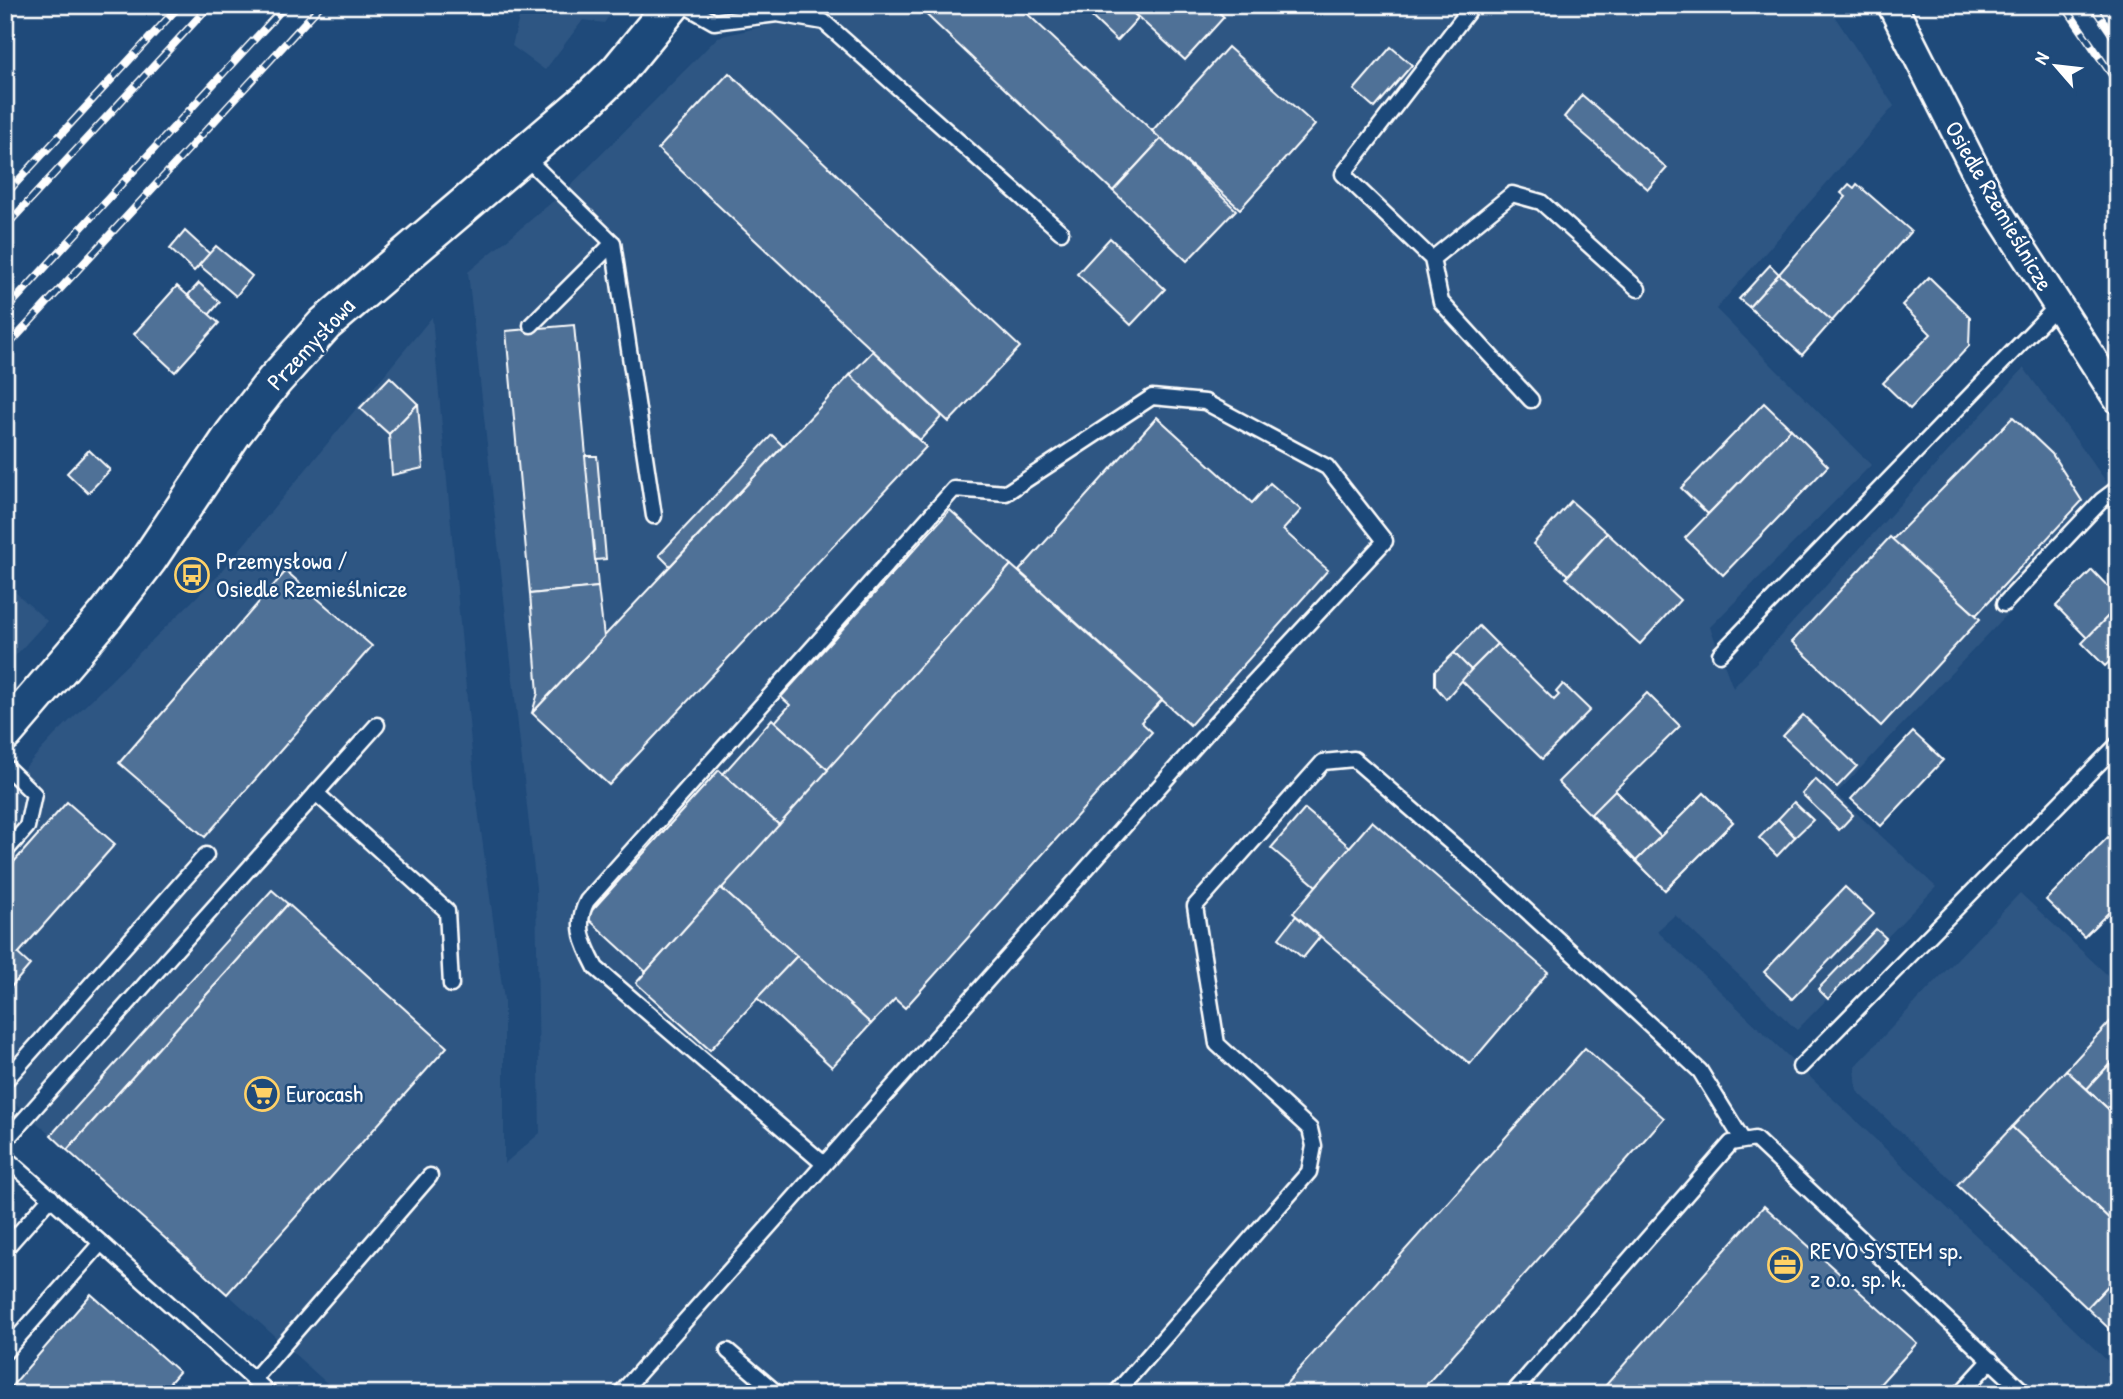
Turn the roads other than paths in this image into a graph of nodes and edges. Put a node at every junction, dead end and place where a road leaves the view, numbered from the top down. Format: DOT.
graph roads {
  1 [pos="671,5"];
  2 [pos="684,5"];
  3 [pos="1473,5"];
  4 [pos="1892,5"];
  5 [pos="524,156"];
  6 [pos="1061,232"];
  7 [pos="613,243"];
  8 [pos="1432,259"];
  9 [pos="1638,289"];
  10 [pos="2056,307"];
  11 [pos="531,325"];
  12 [pos="2118,399"];
  13 [pos="1531,400"];
  14 [pos="2118,488"];
  15 [pos="654,516"];
  16 [pos="2004,604"];
  17 [pos="1720,654"];
  18 [pos="377,725"];
  19 [pos="5,733"];
  20 [pos="2118,744"];
  21 [pos="5,766"];
  22 [pos="316,793"];
  23 [pos="5,852"];
  24 [pos="206,855"];
  25 [pos="451,985"];
  26 [pos="1800,1068"];
  27 [pos="5,1082"];
  28 [pos="1742,1139"];
  29 [pos="5,1141"];
  30 [pos="5,1157"];
  31 [pos="824,1164"];
  32 [pos="430,1176"];
  33 [pos="51,1197"];
  34 [pos="101,1242"];
  35 [pos="5,1249"];
  36 [pos="727,1351"];
  37 [pos="5,1352"];
  38 [pos="1991,1360"];
  39 [pos="254,1379"];
  40 [pos="2118,1385"];
  41 [pos="270,1394"];
  42 [pos="620,1394"];
  43 [pos="778,1394"];
  44 [pos="1115,1394"];
  45 [pos="1512,1394"];
  46 [pos="1961,1394"];
  47 [pos="2026,1394"];
  48 [pos="2110,1394"];
  1 -- 5 [label="street, Przemysłowa"];
  2 -- 6 [label="lane"];
  3 -- 8 [label="lane"];
  4 -- 10 [label="street, Osiedle Rzemieślnicze"];
  5 -- 7 [label="lane"];
  5 -- 19 [label="street, Przemysłowa"];
  7 -- 11 [label="lane"];
  7 -- 15 [label="lane"];
  8 -- 9 [label="lane"];
  8 -- 13 [label="lane"];
  10 -- 12 [label="street, Osiedle Rzemieślnicze"];
  10 -- 17 [label="lane"];
  14 -- 16 [label="lane"];
  18 -- 22 [label="lane"];
  20 -- 26 [label="lane"];
  21 -- 23 [label="lane"];
  22 -- 25 [label="lane"];
  22 -- 29 [label="lane"];
  24 -- 27 [label="lane"];
  28 -- 38 [label="lane"];
  28 -- 44 [label="lane"];
  28 -- 45 [label="lane"];
  30 -- 33 [label="lane"];
  31 -- 31 [label="lane"];
  31 -- 42 [label="lane"];
  32 -- 39 [label="lane"];
  33 -- 34 [label="lane"];
  33 -- 35 [label="lane"];
  34 -- 37 [label="lane"];
  34 -- 39 [label="lane"];
  36 -- 43 [label="lane"];
  38 -- 46 [label="lane"];
  38 -- 47 [label="lane"];
  39 -- 41 [label="lane"];
  40 -- 48 [label="lane"];
}
